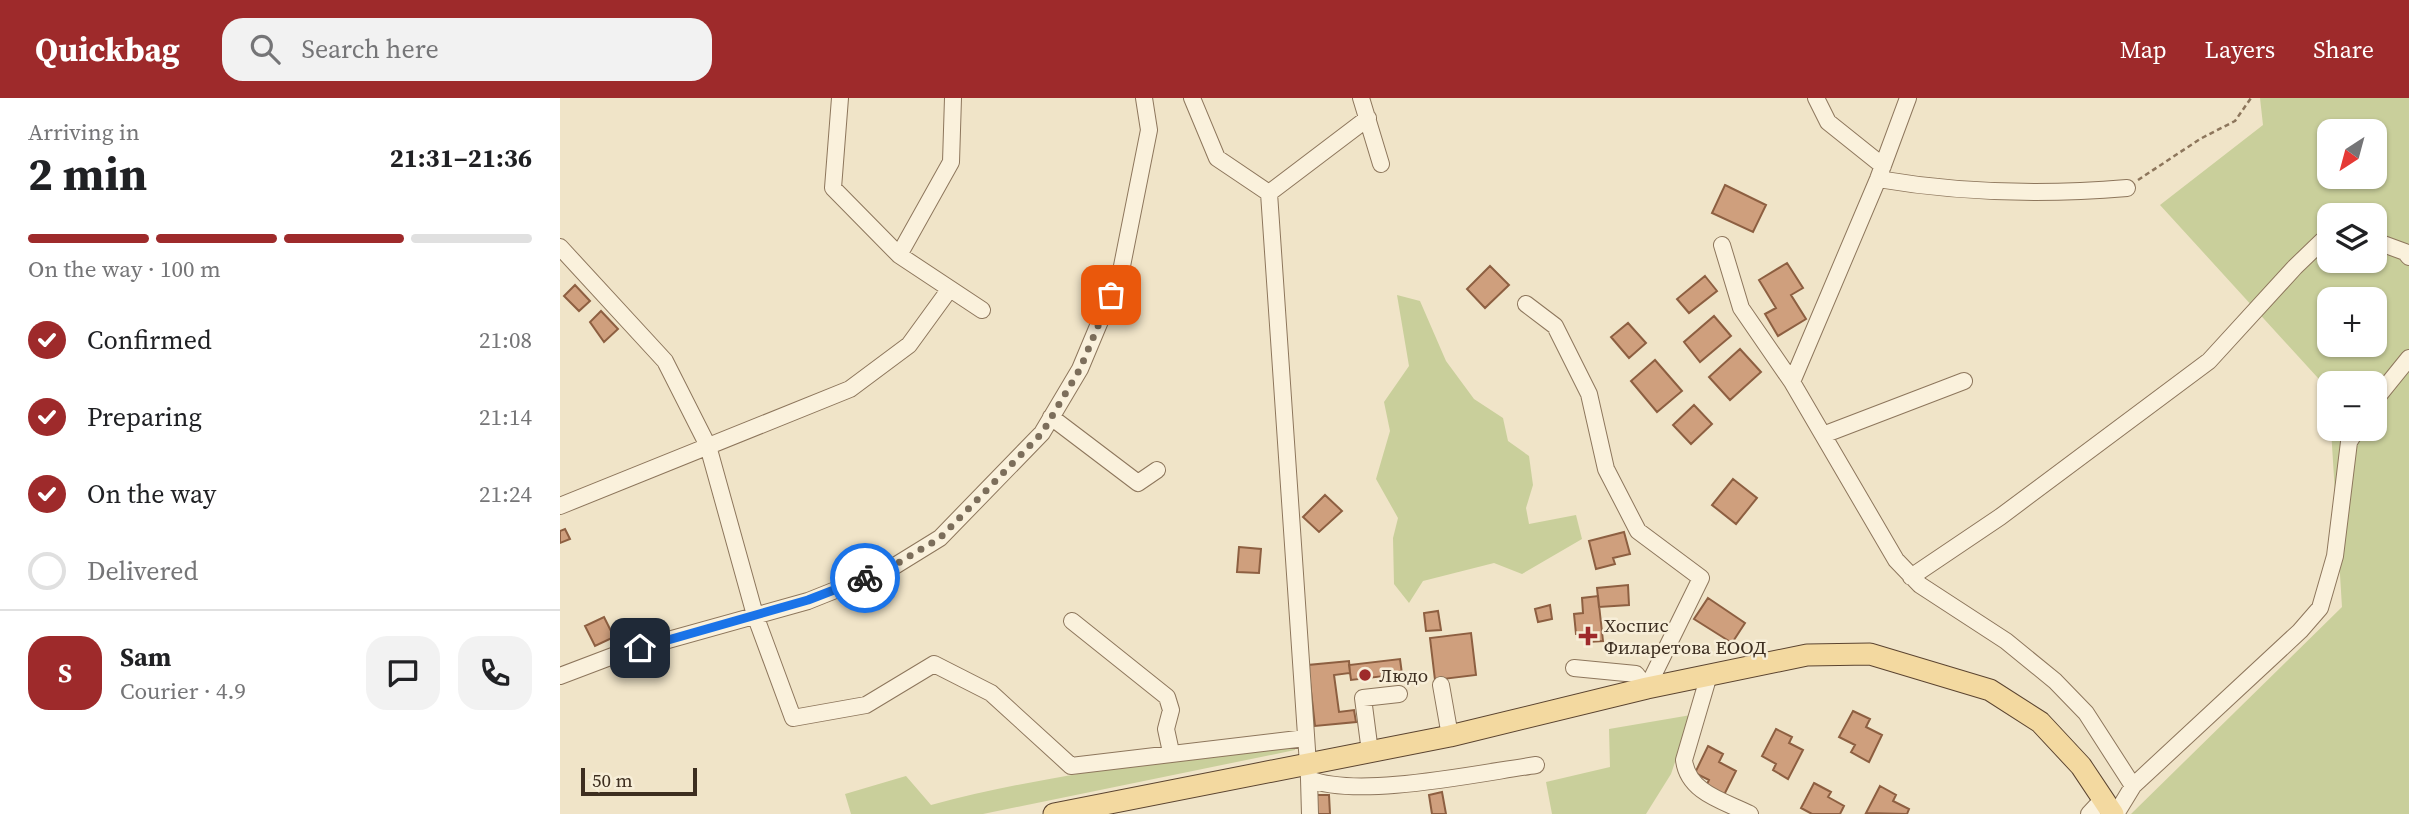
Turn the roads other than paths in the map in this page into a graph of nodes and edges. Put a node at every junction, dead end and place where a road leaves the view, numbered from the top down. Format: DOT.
graph roads {
  1 [pos="840,98"];
  2 [pos="953,98"];
  3 [pos="1144,98"];
  4 [pos="1192,98"];
  5 [pos="1361,98"];
  6 [pos="1816,98"];
  7 [pos="1908,98"];
  8 [pos="1368,118"];
  9 [pos="1381,164"];
  10 [pos="1881,173"];
  11 [pos="2127,188"];
  12 [pos="1269,192"];
  13 [pos="1722,245"];
  14 [pos="2387,245"];
  15 [pos="2317,246"];
  16 [pos="560,247"];
  17 [pos="899,256"];
  18 [pos="2409,257"];
  19 [pos="949,290"];
  20 [pos="1526,304"];
  21 [pos="982,310"];
  22 [pos="2409,358"];
  23 [pos="1964,381"];
  24 [pos="1792,382"];
  25 [pos="2387,385"];
  26 [pos="1051,417"];
  27 [pos="1824,435"];
  28 [pos="2350,441"];
  29 [pos="708,446"];
  30 [pos="1157,470"];
  31 [pos="560,506"];
  32 [pos="1912,577"];
  33 [pos="755,615"];
  34 [pos="1072,621"];
  35 [pos="1574,668"];
  36 [pos="1709,675"];
  37 [pos="560,676"];
  38 [pos="1441,685"];
  39 [pos="1647,688"];
  40 [pos="1399,695"];
  41 [pos="1450,736"];
  42 [pos="1306,738"];
  43 [pos="1171,752"];
  44 [pos="1370,752"];
  45 [pos="1536,765"];
  46 [pos="1309,772"];
  47 [pos="2133,786"];
  48 [pos="2105,810"];
  49 [pos="1054,814"];
  50 [pos="1310,814"];
  51 [pos="1750,814"];
  1 -- 17 [label="street"];
  2 -- 17 [label="street"];
  3 -- 26 [label="street"];
  4 -- 12 [label="street"];
  5 -- 8 [label="street"];
  6 -- 10 [label="street"];
  7 -- 10 [label="street"];
  8 -- 9 [label="street"];
  8 -- 12 [label="street"];
  10 -- 11 [label="street"];
  10 -- 24 [label="street"];
  12 -- 42 [label="street"];
  13 -- 24 [label="street"];
  14 -- 18 [label="street"];
  15 -- 32 [label="street"];
  16 -- 29 [label="street"];
  17 -- 19 [label="street"];
  19 -- 21 [label="street"];
  19 -- 29 [label="street"];
  20 -- 39 [label="street"];
  22 -- 25 [label="street"];
  23 -- 27 [label="street"];
  24 -- 27 [label="street"];
  26 -- 30 [label="street"];
  26 -- 33 [label="street"];
  27 -- 32 [label="street"];
  28 -- 47 [label="street"];
  29 -- 31 [label="street"];
  29 -- 33 [label="street"];
  32 -- 47 [label="street"];
  33 -- 37 [label="street"];
  33 -- 43 [label="street"];
  34 -- 43 [label="street"];
  35 -- 39 [label="street"];
  36 -- 39 [label="main road"];
  36 -- 48 [label="main road"];
  36 -- 51 [label="street"];
  38 -- 41 [label="street"];
  39 -- 41 [label="main road"];
  40 -- 44 [label="street"];
  41 -- 44 [label="main road"];
  42 -- 43 [label="street"];
  42 -- 46 [label="street"];
  44 -- 46 [label="main road"];
  45 -- 46 [label="street"];
  46 -- 49 [label="main road"];
  46 -- 50 [label="street"];
  47 -- 48 [label="street"];
}
